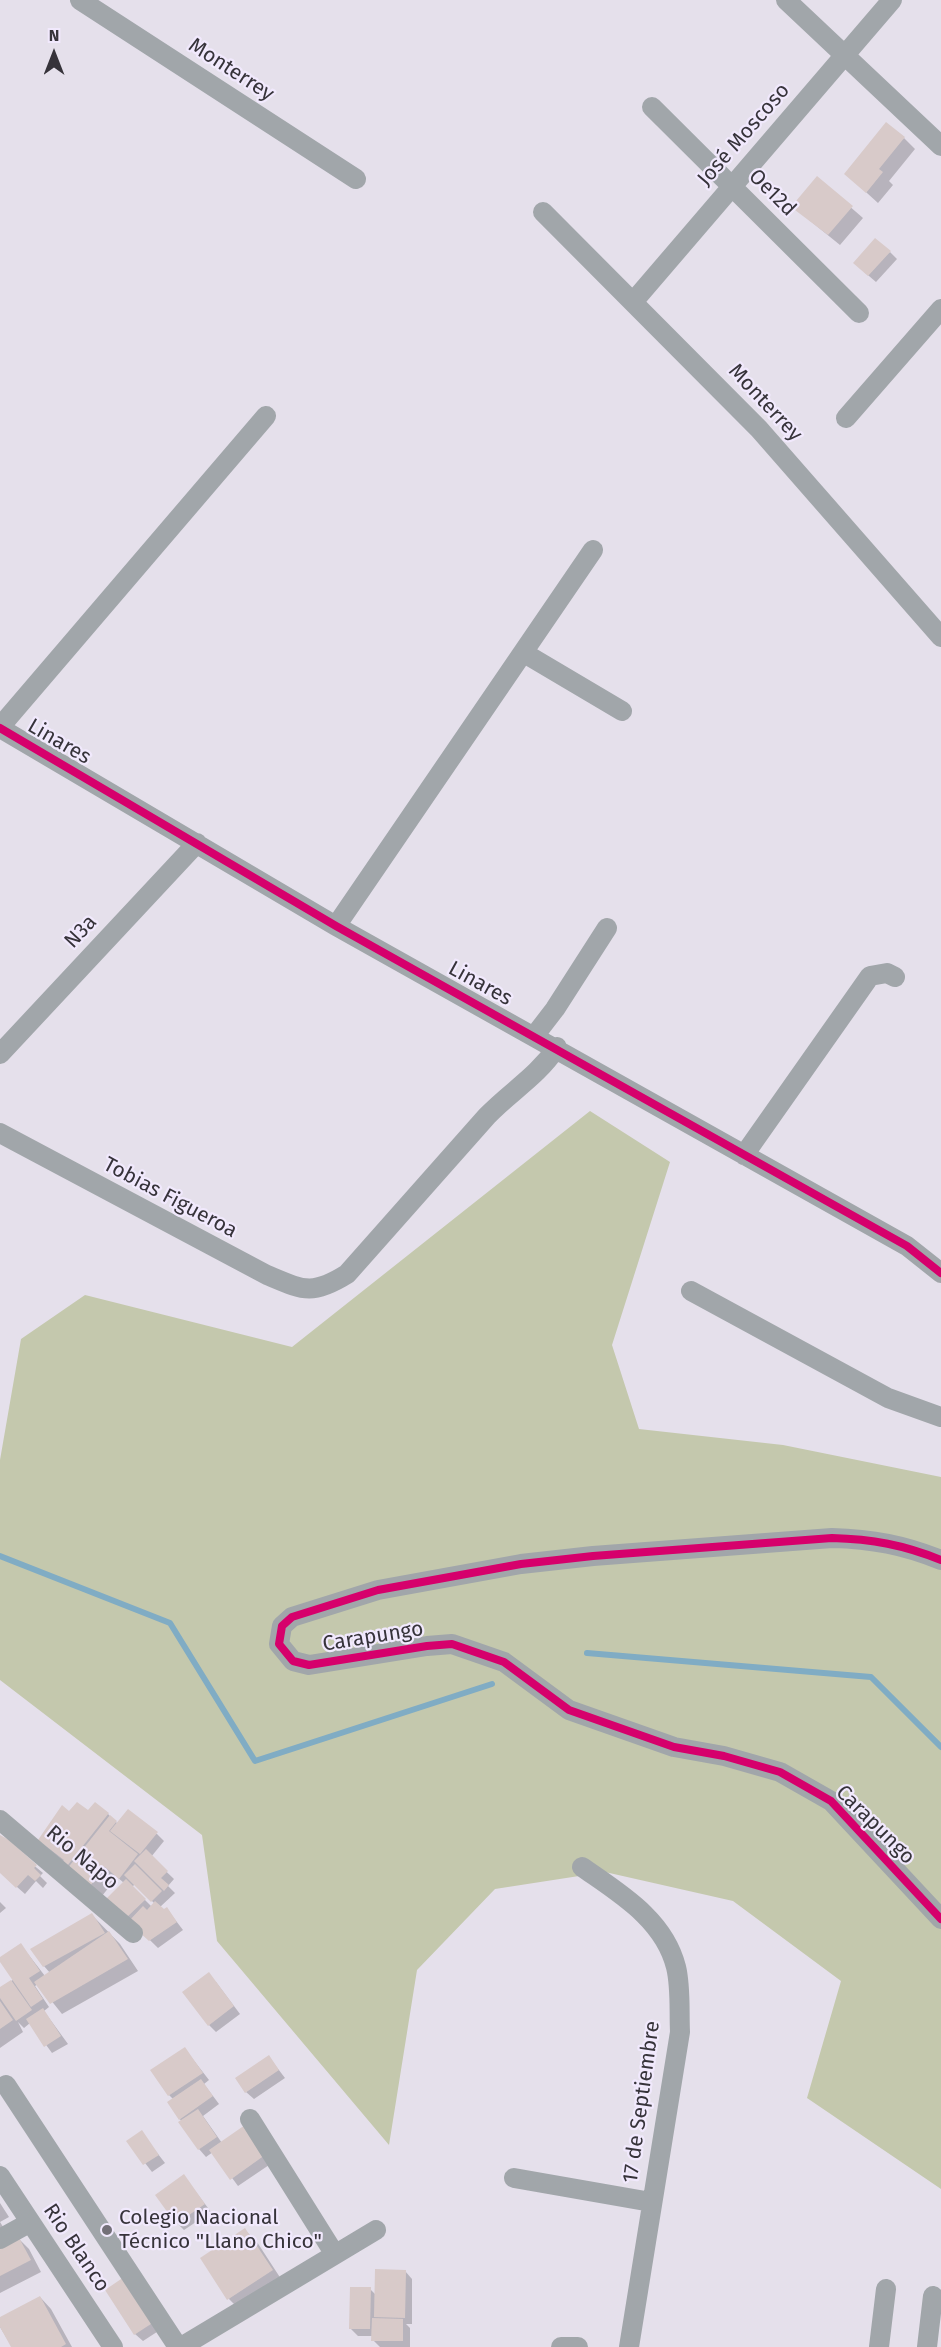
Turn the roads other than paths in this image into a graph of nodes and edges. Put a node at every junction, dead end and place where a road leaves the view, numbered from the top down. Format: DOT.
graph roads {
  1 [pos="80,0"];
  2 [pos="786,0"];
  3 [pos="892,0"];
  4 [pos="845,55"];
  5 [pos="652,107"];
  6 [pos="941,146"];
  7 [pos="356,180"];
  8 [pos="732,187"];
  9 [pos="543,212"];
  10 [pos="633,302"];
  11 [pos="941,309"];
  12 [pos="859,313"];
  13 [pos="266,416"];
  14 [pos="846,418"];
  15 [pos="593,550"];
  16 [pos="941,637"];
  17 [pos="524,653"];
  18 [pos="622,711"];
  19 [pos="0,727"];
  20 [pos="197,843"];
  21 [pos="336,926"];
  22 [pos="607,928"];
  23 [pos="895,977"];
  24 [pos="535,1035"];
  25 [pos="557,1047"];
  26 [pos="0,1054"];
  27 [pos="0,1133"];
  28 [pos="744,1155"];
  29 [pos="941,1273"];
  30 [pos="691,1291"];
  31 [pos="941,1417"];
  32 [pos="941,1560"];
  33 [pos="2,1825"];
  34 [pos="582,1867"];
  35 [pos="941,1919"];
  36 [pos="133,1933"];
  37 [pos="6,2085"];
  38 [pos="250,2119"];
  39 [pos="0,2176"];
  40 [pos="514,2178"];
  41 [pos="7,2201"];
  42 [pos="651,2202"];
  43 [pos="29,2223"];
  44 [pos="376,2230"];
  45 [pos="0,2239"];
  46 [pos="334,2253"];
  47 [pos="886,2289"];
  48 [pos="933,2296"];
  49 [pos="113,2347"];
  50 [pos="180,2347"];
  51 [pos="561,2347"];
  52 [pos="578,2347"];
  53 [pos="629,2347"];
  54 [pos="879,2347"];
  55 [pos="927,2347"];
  1 -- 7 [label="street, Monterrey"];
  2 -- 4 [label="street"];
  3 -- 4 [label="street, José Moscoso"];
  4 -- 6 [label="street"];
  4 -- 8 [label="street, José Moscoso"];
  5 -- 8 [label="street, Oe12d"];
  8 -- 10 [label="street, José Moscoso"];
  8 -- 12 [label="street, Oe12d"];
  9 -- 10 [label="street, Monterrey"];
  10 -- 16 [label="street, Monterrey"];
  11 -- 14 [label="street"];
  13 -- 19 [label="street"];
  15 -- 17 [label="street"];
  17 -- 18 [label="street"];
  17 -- 21 [label="street"];
  19 -- 20 [label="street, Linares"];
  20 -- 21 [label="street, Linares"];
  20 -- 26 [label="street, N3a"];
  21 -- 24 [label="street, Linares"];
  22 -- 24 [label="street"];
  23 -- 28 [label="street"];
  24 -- 25 [label="street, Linares"];
  25 -- 27 [label="street, Tobias Figueroa"];
  25 -- 28 [label="street, Linares"];
  28 -- 29 [label="street, Linares"];
  30 -- 31 [label="street"];
  32 -- 35 [label="street, Carapungo"];
  33 -- 36 [label="street, Rio Napo"];
  34 -- 42 [label="street, 17 de Septiembre"];
  37 -- 50 [label="street"];
  38 -- 46 [label="street"];
  39 -- 41 [label="street, Rio Blanco"];
  40 -- 42 [label="street"];
  41 -- 43 [label="street, Rio Blanco"];
  42 -- 53 [label="street, 17 de Septiembre"];
  43 -- 45 [label="street"];
  43 -- 49 [label="street, Rio Blanco"];
  44 -- 46 [label="street"];
  46 -- 50 [label="street"];
  47 -- 54 [label="street"];
  48 -- 55 [label="street"];
  51 -- 52 [label="street"];
}
